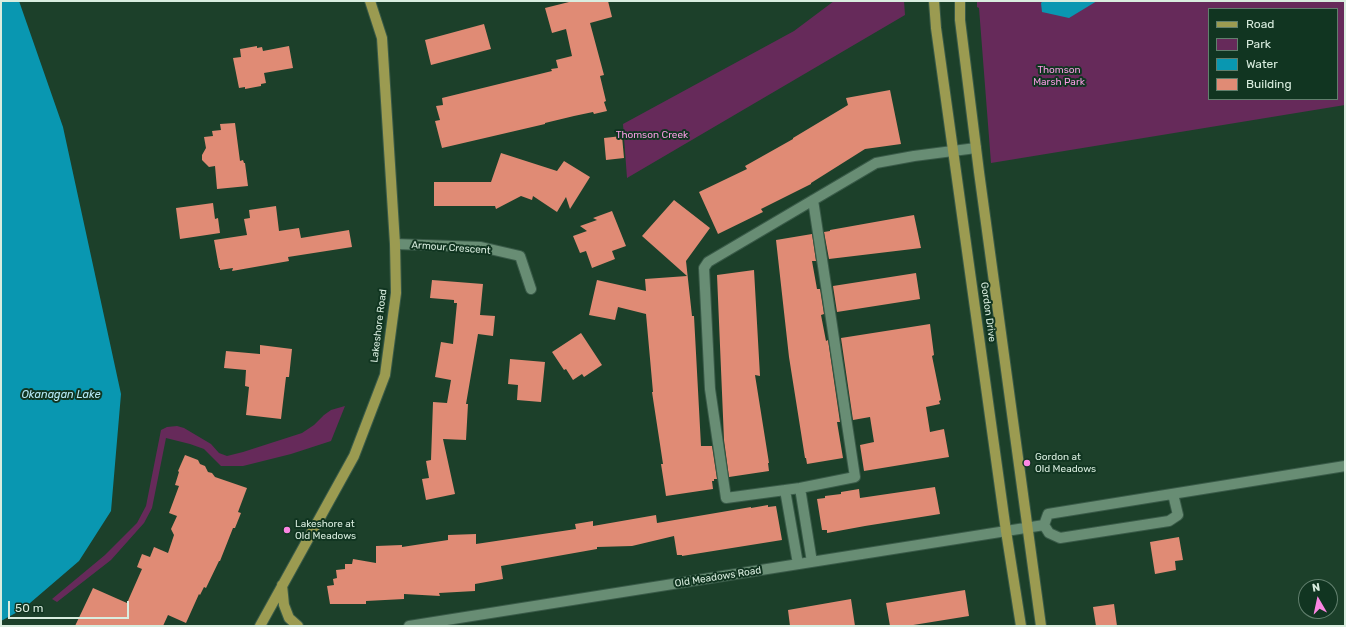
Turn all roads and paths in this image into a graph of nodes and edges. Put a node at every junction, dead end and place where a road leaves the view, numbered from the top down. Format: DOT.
graph roads {
  1 [pos="370,1"];
  2 [pos="934,1"];
  3 [pos="960,1"];
  4 [pos="976,148"];
  5 [pos="953,152"];
  6 [pos="813,200"];
  7 [pos="395,244"];
  8 [pos="531,289"];
  9 [pos="1345,466"];
  10 [pos="800,488"];
  11 [pos="785,490"];
  12 [pos="1173,494"];
  13 [pos="1044,525"];
  14 [pos="1027,527"];
  15 [pos="1006,531"];
  16 [pos="812,562"];
  17 [pos="798,564"];
  18 [pos="282,585"];
  19 [pos="260,626"];
  20 [pos="298,626"];
  21 [pos="409,626"];
  22 [pos="1021,626"];
  23 [pos="1041,626"];
  1 -- 7 [label="main road, Lakeshore Road"];
  2 -- 5 [label="main road, Gordon Drive"];
  3 -- 4 [label="main road, Gordon Drive"];
  4 -- 5 [label="street"];
  4 -- 14 [label="main road, Gordon Drive"];
  5 -- 6 [label="street"];
  5 -- 15 [label="main road, Gordon Drive"];
  6 -- 10 [label="street"];
  6 -- 11 [label="street"];
  7 -- 8 [label="street, Armour Crescent"];
  7 -- 18 [label="main road, Lakeshore Road"];
  9 -- 12 [label="street"];
  10 -- 11 [label="street"];
  10 -- 16 [label="street"];
  11 -- 17 [label="street"];
  12 -- 13 [label="street"];
  12 -- 13 [label="street"];
  13 -- 14 [label="street, Old Meadows Road"];
  14 -- 15 [label="street, Old Meadows Road"];
  14 -- 23 [label="main road, Gordon Drive"];
  15 -- 16 [label="street, Old Meadows Road"];
  15 -- 22 [label="main road, Gordon Drive"];
  16 -- 17 [label="street, Old Meadows Road"];
  17 -- 21 [label="street, Old Meadows Road"];
  18 -- 19 [label="main road, Lakeshore Road"];
  18 -- 20 [label="main road"];
}
